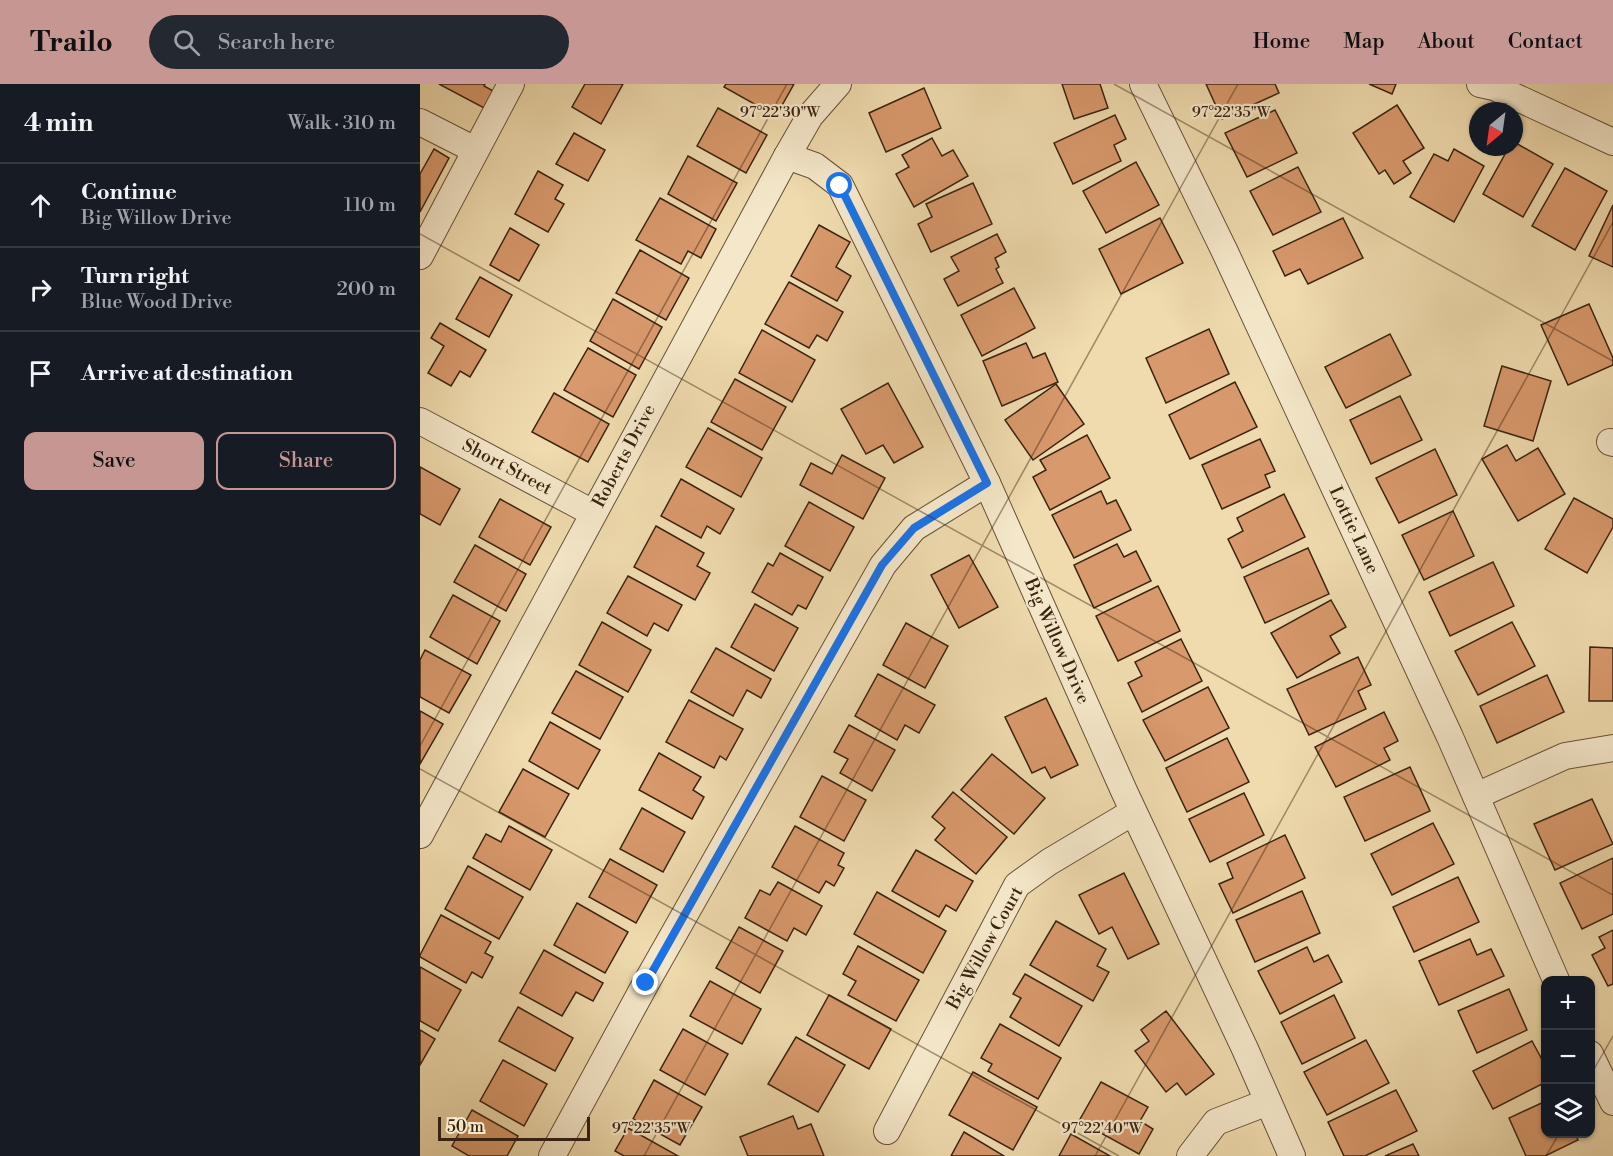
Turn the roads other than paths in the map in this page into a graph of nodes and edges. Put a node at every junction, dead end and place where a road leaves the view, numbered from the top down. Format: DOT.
graph roads {
  1 [pos="511,84"];
  2 [pos="838,84"];
  3 [pos="1143,84"];
  4 [pos="1480,84"];
  5 [pos="420,123"];
  6 [pos="1613,142"];
  7 [pos="476,150"];
  8 [pos="787,156"];
  9 [pos="420,256"];
  10 [pos="420,421"];
  11 [pos="987,483"];
  12 [pos="593,513"];
  13 [pos="1613,748"];
  14 [pos="1476,796"];
  15 [pos="1133,812"];
  16 [pos="420,835"];
  17 [pos="1554,976"];
  18 [pos="1595,1064"];
  19 [pos="1268,1102"];
  20 [pos="1613,1102"];
  21 [pos="887,1131"];
  22 [pos="552,1156"];
  23 [pos="1190,1156"];
  24 [pos="1292,1156"];
  1 -- 7 [label="street"];
  2 -- 8 [label="street, Roberts Drive"];
  3 -- 14 [label="street, Lottie Lane"];
  4 -- 6 [label="street"];
  5 -- 7 [label="street"];
  7 -- 9 [label="street"];
  8 -- 11 [label="street, Big Willow Drive"];
  8 -- 12 [label="street, Roberts Drive"];
  10 -- 12 [label="street, Short Street"];
  11 -- 15 [label="street, Big Willow Drive"];
  11 -- 22 [label="street"];
  12 -- 16 [label="street, Roberts Drive"];
  13 -- 14 [label="street"];
  14 -- 17 [label="street, Lottie Lane"];
  15 -- 19 [label="street, Big Willow Drive"];
  15 -- 21 [label="street, Big Willow Court"];
  18 -- 20 [label="street"];
  19 -- 23 [label="street"];
  19 -- 24 [label="street, Big Willow Drive"];
}
